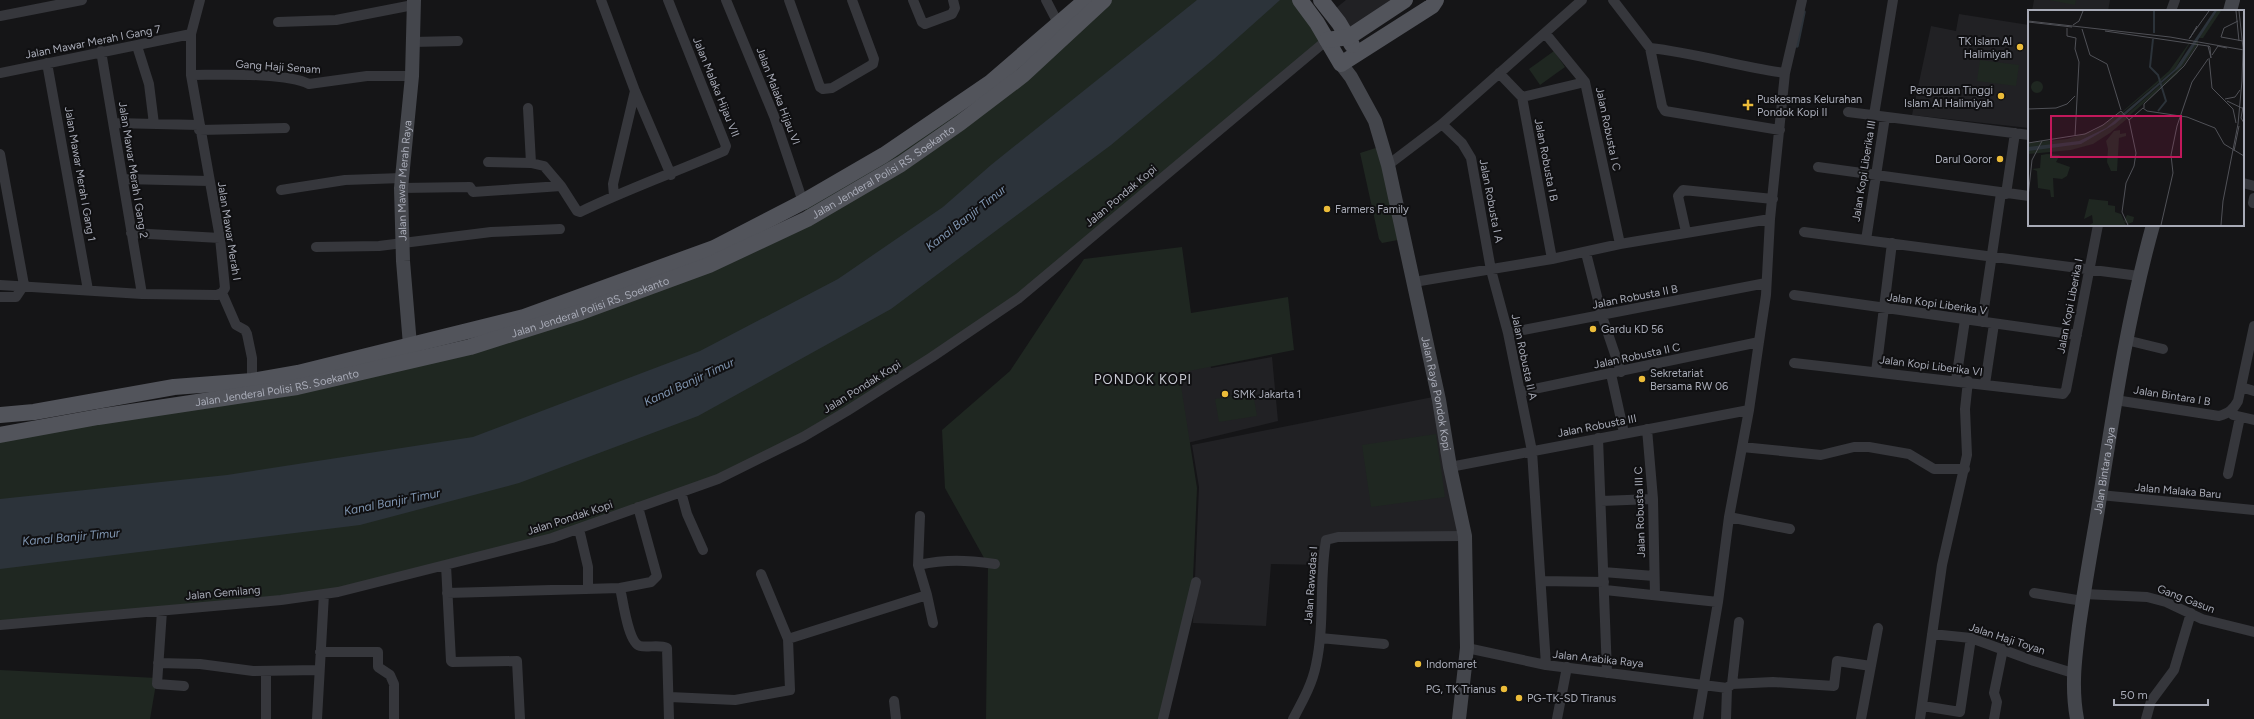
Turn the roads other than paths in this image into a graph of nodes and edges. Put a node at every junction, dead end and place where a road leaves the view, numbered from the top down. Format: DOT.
graph roads {
  1 [pos="82,0"];
  2 [pos="200,0"];
  3 [pos="668,0"];
  4 [pos="726,0"];
  5 [pos="789,0"];
  6 [pos="852,0"];
  7 [pos="913,0"];
  8 [pos="953,0"];
  9 [pos="1046,0"];
  10 [pos="1086,0"];
  11 [pos="1104,0"];
  12 [pos="1300,0"];
  13 [pos="1405,0"];
  14 [pos="1436,0"];
  15 [pos="1582,0"];
  16 [pos="1613,0"];
  17 [pos="1802,0"];
  18 [pos="1893,0"];
  19 [pos="2175,0"];
  20 [pos="2233,0"];
  21 [pos="601,1"];
  22 [pos="414,3"];
  23 [pos="36,4"];
  24 [pos="1326,6"];
  25 [pos="2171,10"];
  26 [pos="2230,10"];
  27 [pos="0,16"];
  28 [pos="278,22"];
  29 [pos="1059,25"];
  30 [pos="1545,33"];
  31 [pos="191,34"];
  32 [pos="1349,37"];
  33 [pos="1327,40"];
  34 [pos="458,41"];
  35 [pos="412,42"];
  36 [pos="137,46"];
  37 [pos="1650,48"];
  38 [pos="101,51"];
  39 [pos="1356,56"];
  40 [pos="47,63"];
  41 [pos="1341,64"];
  42 [pos="0,73"];
  43 [pos="1500,73"];
  44 [pos="1785,73"];
  45 [pos="191,75"];
  46 [pos="412,76"];
  47 [pos="1351,77"];
  48 [pos="1585,82"];
  49 [pos="635,91"];
  50 [pos="1522,97"];
  51 [pos="956,105"];
  52 [pos="528,108"];
  53 [pos="1848,112"];
  54 [pos="1874,115"];
  55 [pos="1885,117"];
  56 [pos="965,119"];
  57 [pos="114,123"];
  58 [pos="154,124"];
  59 [pos="1442,124"];
  60 [pos="199,127"];
  61 [pos="285,128"];
  62 [pos="1780,130"];
  63 [pos="2015,133"];
  64 [pos="2028,135"];
  65 [pos="0,156"];
  66 [pos="488,162"];
  67 [pos="531,163"];
  68 [pos="1388,165"];
  69 [pos="1818,167"];
  70 [pos="671,175"];
  71 [pos="1876,175"];
  72 [pos="123,179"];
  73 [pos="209,181"];
  74 [pos="402,183"];
  75 [pos="2244,183"];
  76 [pos="561,186"];
  77 [pos="2254,186"];
  78 [pos="281,190"];
  79 [pos="2004,194"];
  80 [pos="614,196"];
  81 [pos="2028,196"];
  82 [pos="1773,198"];
  83 [pos="803,202"];
  84 [pos="4,210"];
  85 [pos="807,219"];
  86 [pos="1770,219"];
  87 [pos="2098,226"];
  88 [pos="2153,226"];
  89 [pos="560,229"];
  90 [pos="1686,232"];
  91 [pos="1804,232"];
  92 [pos="131,233"];
  93 [pos="220,238"];
  94 [pos="1866,240"];
  95 [pos="402,243"];
  96 [pos="1892,243"];
  97 [pos="1620,244"];
  98 [pos="316,247"];
  99 [pos="1586,253"];
  100 [pos="1992,256"];
  101 [pos="1552,259"];
  102 [pos="2090,269"];
  103 [pos="1491,270"];
  104 [pos="2139,276"];
  105 [pos="1414,282"];
  106 [pos="1766,283"];
  107 [pos="0,285"];
  108 [pos="24,285"];
  109 [pos="88,290"];
  110 [pos="222,293"];
  111 [pos="142,294"];
  112 [pos="1794,295"];
  113 [pos="0,297"];
  114 [pos="1884,308"];
  115 [pos="1602,316"];
  116 [pos="1965,320"];
  117 [pos="1982,322"];
  118 [pos="1994,324"];
  119 [pos="2254,326"];
  120 [pos="1508,333"];
  121 [pos="2077,335"];
  122 [pos="2126,340"];
  123 [pos="1759,342"];
  124 [pos="2163,349"];
  125 [pos="410,353"];
  126 [pos="1794,363"];
  127 [pos="1876,372"];
  128 [pos="1616,373"];
  129 [pos="1956,380"];
  130 [pos="252,381"];
  131 [pos="1968,382"];
  132 [pos="1985,384"];
  133 [pos="2241,387"];
  134 [pos="2254,391"];
  135 [pos="1520,392"];
  136 [pos="2065,392"];
  137 [pos="2115,400"];
  138 [pos="1749,410"];
  139 [pos="2227,414"];
  140 [pos="0,415"];
  141 [pos="2240,417"];
  142 [pos="2254,420"];
  143 [pos="1647,429"];
  144 [pos="1624,433"];
  145 [pos="0,435"];
  146 [pos="1598,438"];
  147 [pos="1742,448"];
  148 [pos="1532,451"];
  149 [pos="1450,467"];
  150 [pos="1965,469"];
  151 [pos="2228,474"];
  152 [pos="681,492"];
  153 [pos="2100,496"];
  154 [pos="1653,499"];
  155 [pos="1600,502"];
  156 [pos="638,507"];
  157 [pos="2254,510"];
  158 [pos="920,516"];
  159 [pos="1728,517"];
  160 [pos="579,529"];
  161 [pos="1790,529"];
  162 [pos="1465,536"];
  163 [pos="703,550"];
  164 [pos="995,564"];
  165 [pos="446,565"];
  166 [pos="918,565"];
  167 [pos="1603,572"];
  168 [pos="761,574"];
  169 [pos="1654,576"];
  170 [pos="1541,581"];
  171 [pos="1196,582"];
  172 [pos="1604,586"];
  173 [pos="620,588"];
  174 [pos="588,589"];
  175 [pos="447,592"];
  176 [pos="2034,593"];
  177 [pos="324,594"];
  178 [pos="927,595"];
  179 [pos="1655,595"];
  180 [pos="2083,597"];
  181 [pos="1718,602"];
  182 [pos="162,611"];
  183 [pos="2190,613"];
  184 [pos="932,622"];
  185 [pos="1740,622"];
  186 [pos="0,625"];
  187 [pos="1878,628"];
  188 [pos="2254,632"];
  189 [pos="1932,634"];
  190 [pos="1320,638"];
  191 [pos="1971,638"];
  192 [pos="788,639"];
  193 [pos="1384,644"];
  194 [pos="1467,648"];
  195 [pos="2003,649"];
  196 [pos="320,652"];
  197 [pos="158,663"];
  198 [pos="1546,665"];
  199 [pos="1871,666"];
  200 [pos="1567,667"];
  201 [pos="266,670"];
  202 [pos="319,670"];
  203 [pos="1607,673"];
  204 [pos="2073,673"];
  205 [pos="1705,685"];
  206 [pos="184,686"];
  207 [pos="1730,686"];
  208 [pos="670,697"];
  209 [pos="894,700"];
  210 [pos="1922,706"];
  211 [pos="266,719"];
  212 [pos="317,719"];
  213 [pos="394,719"];
  214 [pos="520,719"];
  215 [pos="669,719"];
  216 [pos="896,719"];
  217 [pos="1163,719"];
  218 [pos="1293,719"];
  219 [pos="1459,719"];
  220 [pos="1557,719"];
  221 [pos="1698,719"];
  222 [pos="1726,719"];
  223 [pos="1861,719"];
  224 [pos="1920,719"];
  225 [pos="1994,719"];
  226 [pos="2077,719"];
  227 [pos="2146,719"];
  1 -- 23 [label="street"];
  2 -- 31 [label="street, Jalan Mawar Merah I"];
  3 -- 70 [label="street, Jalan Malaka Hijau VII"];
  4 -- 83 [label="street, Jalan Malaka Hijau VI"];
  5 -- 6 [label="street"];
  7 -- 8 [label="street"];
  9 -- 29 [label="street"];
  10 -- 29 [label="main road, Jalan Jenderal Polisi RS. Soekanto"];
  11 -- 56 [label="main road, Jalan Jenderal Polisi RS. Soekanto"];
  12 -- 33 [label="main road, Jalan Raya Pondok Kopi"];
  13 -- 32 [label="main road"];
  14 -- 39 [label="main road"];
  15 -- 30 [label="street"];
  16 -- 37 [label="street"];
  17 -- 44 [label="street"];
  18 -- 54 [label="street"];
  19 -- 25 [label="street"];
  20 -- 26 [label="street"];
  21 -- 49 [label="street"];
  22 -- 28 [label="street"];
  22 -- 35 [label="street, Jalan Mawar Merah Raya"];
  23 -- 27 [label="street"];
  24 -- 32 [label="main road"];
  29 -- 51 [label="main road, Jalan Jenderal Polisi RS. Soekanto"];
  30 -- 43 [label="street"];
  30 -- 48 [label="street, Jalan Robusta I C"];
  31 -- 36 [label="street, Jalan Mawar Merah I Gang 7"];
  31 -- 45 [label="street, Jalan Mawar Merah I"];
  32 -- 33 [label="main road"];
  32 -- 39 [label="main road"];
  33 -- 41 [label="main road, Jalan Raya Pondok Kopi"];
  33 -- 152 [label="street, Jalan Pondak Kopi"];
  34 -- 35 [label="street"];
  35 -- 46 [label="street, Jalan Mawar Merah Raya"];
  36 -- 38 [label="street, Jalan Mawar Merah I Gang 7"];
  36 -- 58 [label="street"];
  37 -- 44 [label="street"];
  37 -- 62 [label="street"];
  38 -- 40 [label="street, Jalan Mawar Merah I Gang 7"];
  38 -- 57 [label="street, Jalan Mawar Merah I Gang 2"];
  39 -- 41 [label="main road"];
  39 -- 47 [label="street"];
  40 -- 42 [label="street, Jalan Mawar Merah I Gang 7"];
  40 -- 109 [label="street, Jalan Mawar Merah I Gang 1"];
  41 -- 47 [label="street, Jalan Raya Pondok Kopi"];
  43 -- 50 [label="street"];
  43 -- 59 [label="street"];
  44 -- 62 [label="street"];
  45 -- 46 [label="street, Gang Haji Senam"];
  45 -- 60 [label="street, Jalan Mawar Merah I"];
  46 -- 74 [label="street, Jalan Mawar Merah Raya"];
  47 -- 68 [label="street, Jalan Raya Pondok Kopi"];
  48 -- 50 [label="street"];
  48 -- 97 [label="street, Jalan Robusta I C"];
  49 -- 70 [label="street"];
  49 -- 80 [label="street"];
  50 -- 101 [label="street, Jalan Robusta I B"];
  51 -- 56 [label="main road"];
  51 -- 83 [label="main road, Jalan Jenderal Polisi RS. Soekanto"];
  52 -- 67 [label="street"];
  53 -- 54 [label="street"];
  54 -- 55 [label="street"];
  55 -- 63 [label="street, Jalan Kopi Liberika III"];
  55 -- 71 [label="street, Jalan Kopi Liberika III"];
  56 -- 85 [label="main road, Jalan Jenderal Polisi RS. Soekanto"];
  57 -- 58 [label="street"];
  57 -- 72 [label="street, Jalan Mawar Merah I Gang 2"];
  58 -- 60 [label="street"];
  59 -- 68 [label="street"];
  59 -- 103 [label="street, Jalan Robusta I A"];
  60 -- 61 [label="street"];
  60 -- 73 [label="street, Jalan Mawar Merah I"];
  62 -- 82 [label="street"];
  63 -- 64 [label="street, Jalan Kopi Liberika III"];
  63 -- 79 [label="street"];
  65 -- 84 [label="street"];
  66 -- 67 [label="street"];
  67 -- 76 [label="street"];
  68 -- 105 [label="street, Jalan Raya Pondok Kopi"];
  69 -- 71 [label="street"];
  70 -- 80 [label="street, Jalan Malaka Hijau VII"];
  71 -- 79 [label="street"];
  71 -- 94 [label="street, Jalan Kopi Liberika III"];
  72 -- 73 [label="street"];
  72 -- 92 [label="street, Jalan Mawar Merah I Gang 2"];
  73 -- 93 [label="street, Jalan Mawar Merah I"];
  74 -- 76 [label="street"];
  74 -- 78 [label="street"];
  74 -- 95 [label="street, Jalan Mawar Merah Raya"];
  75 -- 77 [label="street"];
  76 -- 80 [label="street, Jalan Malaka Hijau VII"];
  79 -- 81 [label="street"];
  79 -- 100 [label="street"];
  82 -- 86 [label="street"];
  82 -- 90 [label="street"];
  83 -- 85 [label="main road"];
  83 -- 125 [label="main road, Jalan Jenderal Polisi RS. Soekanto"];
  84 -- 108 [label="street"];
  85 -- 125 [label="main road, Jalan Jenderal Polisi RS. Soekanto"];
  86 -- 90 [label="street"];
  86 -- 106 [label="street"];
  87 -- 102 [label="street, Jalan Kopi Liberika I"];
  88 -- 104 [label="street, Jalan Bintara Jaya"];
  89 -- 95 [label="street"];
  90 -- 97 [label="street"];
  91 -- 94 [label="street"];
  92 -- 93 [label="street"];
  92 -- 111 [label="street, Jalan Mawar Merah I Gang 2"];
  93 -- 110 [label="street, Jalan Mawar Merah I"];
  94 -- 96 [label="street"];
  95 -- 98 [label="street"];
  95 -- 125 [label="street, Jalan Mawar Merah Raya"];
  96 -- 100 [label="street"];
  96 -- 114 [label="street"];
  97 -- 99 [label="street"];
  99 -- 101 [label="street"];
  99 -- 115 [label="street"];
  100 -- 102 [label="street"];
  100 -- 117 [label="street"];
  101 -- 103 [label="street"];
  102 -- 104 [label="street"];
  102 -- 121 [label="street, Jalan Kopi Liberika I"];
  103 -- 105 [label="street"];
  103 -- 120 [label="street, Jalan Robusta II A"];
  104 -- 122 [label="street, Jalan Bintara Jaya"];
  105 -- 149 [label="street, Jalan Raya Pondok Kopi"];
  106 -- 115 [label="street, Jalan Robusta II B"];
  106 -- 123 [label="street"];
  107 -- 108 [label="street, Jalan Mawar Merah I"];
  108 -- 109 [label="street, Jalan Mawar Merah I"];
  108 -- 113 [label="street"];
  109 -- 111 [label="street, Jalan Mawar Merah I"];
  110 -- 111 [label="street, Jalan Mawar Merah I"];
  110 -- 130 [label="street"];
  112 -- 114 [label="street, Jalan Kopi Liberika V"];
  114 -- 116 [label="street, Jalan Kopi Liberika V"];
  114 -- 127 [label="street"];
  115 -- 120 [label="street, Jalan Robusta II B"];
  115 -- 128 [label="street"];
  116 -- 117 [label="street, Jalan Kopi Liberika V"];
  116 -- 129 [label="street"];
  117 -- 118 [label="street, Jalan Kopi Liberika V"];
  118 -- 121 [label="street, Jalan Kopi Liberika V"];
  118 -- 132 [label="street"];
  119 -- 133 [label="street"];
  120 -- 135 [label="street, Jalan Robusta II A"];
  121 -- 136 [label="street, Jalan Kopi Liberika I"];
  122 -- 124 [label="street"];
  122 -- 137 [label="street, Jalan Bintara Jaya"];
  123 -- 128 [label="street, Jalan Robusta II C"];
  123 -- 138 [label="street"];
  125 -- 130 [label="main road, Jalan Jenderal Polisi RS. Soekanto"];
  125 -- 145 [label="main road, Jalan Jenderal Polisi RS. Soekanto"];
  126 -- 127 [label="street, Jalan Kopi Liberika VI"];
  127 -- 129 [label="street, Jalan Kopi Liberika VI"];
  128 -- 135 [label="street, Jalan Robusta II C"];
  128 -- 144 [label="street"];
  129 -- 131 [label="street, Jalan Kopi Liberika VI"];
  130 -- 140 [label="main road, Jalan Jenderal Polisi RS. Soekanto"];
  131 -- 132 [label="street, Jalan Kopi Liberika VI"];
  131 -- 150 [label="street"];
  132 -- 136 [label="street, Jalan Kopi Liberika VI"];
  133 -- 134 [label="street"];
  133 -- 139 [label="street"];
  135 -- 148 [label="street, Jalan Robusta II A"];
  137 -- 139 [label="street, Jalan Bintara I B"];
  137 -- 153 [label="street, Jalan Bintara Jaya"];
  138 -- 143 [label="street, Jalan Robusta III"];
  138 -- 147 [label="street"];
  139 -- 141 [label="street, Jalan Bintara I B"];
  141 -- 142 [label="street, Jalan Bintara I B"];
  141 -- 151 [label="street"];
  143 -- 144 [label="street, Jalan Robusta III"];
  143 -- 154 [label="street, Jalan Robusta III C"];
  144 -- 146 [label="street, Jalan Robusta III"];
  146 -- 148 [label="street, Jalan Robusta III"];
  146 -- 155 [label="street"];
  147 -- 150 [label="street"];
  147 -- 159 [label="street"];
  148 -- 149 [label="street, Jalan Robusta III"];
  148 -- 170 [label="street, Jalan Robusta II A"];
  149 -- 162 [label="street, Jalan Raya Pondok Kopi"];
  150 -- 189 [label="street"];
  152 -- 156 [label="street, Jalan Pondak Kopi"];
  152 -- 163 [label="street"];
  153 -- 157 [label="street, Jalan Malaka Baru"];
  153 -- 180 [label="street, Jalan Bintara Jaya"];
  154 -- 155 [label="street"];
  154 -- 169 [label="street, Jalan Robusta III C"];
  155 -- 167 [label="street"];
  156 -- 160 [label="street, Jalan Pondak Kopi"];
  156 -- 173 [label="street"];
  158 -- 166 [label="street"];
  159 -- 161 [label="street"];
  159 -- 181 [label="street"];
  160 -- 165 [label="street, Jalan Pondak Kopi"];
  160 -- 174 [label="street"];
  162 -- 190 [label="street, Jalan Rawadas I"];
  162 -- 194 [label="street, Jalan Raya Pondok Kopi"];
  164 -- 166 [label="street"];
  165 -- 175 [label="street"];
  165 -- 177 [label="street, Jalan Pondak Kopi"];
  166 -- 178 [label="street"];
  167 -- 169 [label="street"];
  167 -- 172 [label="street"];
  168 -- 192 [label="street"];
  169 -- 179 [label="street, Jalan Robusta III C"];
  170 -- 172 [label="street"];
  170 -- 198 [label="street, Jalan Robusta II A"];
  171 -- 217 [label="street"];
  172 -- 179 [label="street"];
  172 -- 203 [label="street"];
  173 -- 174 [label="street"];
  173 -- 208 [label="street"];
  174 -- 175 [label="street"];
  175 -- 214 [label="street"];
  176 -- 180 [label="street, Gang Gasun"];
  177 -- 182 [label="street, Jalan Gemilang"];
  177 -- 196 [label="street"];
  178 -- 184 [label="street"];
  178 -- 192 [label="street"];
  179 -- 181 [label="street"];
  180 -- 183 [label="street, Gang Gasun"];
  180 -- 204 [label="street, Jalan Bintara Jaya"];
  181 -- 205 [label="street"];
  182 -- 186 [label="street, Jalan Gemilang"];
  182 -- 197 [label="street"];
  183 -- 188 [label="street, Gang Gasun"];
  183 -- 227 [label="street"];
  185 -- 207 [label="street"];
  187 -- 199 [label="street"];
  189 -- 191 [label="street, Jalan Haji Toyan"];
  189 -- 210 [label="street"];
  190 -- 193 [label="street"];
  190 -- 218 [label="street, Jalan Rawadas I"];
  191 -- 195 [label="street, Jalan Haji Toyan"];
  191 -- 210 [label="street"];
  192 -- 208 [label="street"];
  194 -- 198 [label="street, Jalan Arabika Raya"];
  194 -- 219 [label="street, Jalan Raya Pondok Kopi"];
  195 -- 204 [label="street, Jalan Haji Toyan"];
  195 -- 225 [label="street"];
  196 -- 202 [label="street"];
  196 -- 213 [label="street"];
  197 -- 201 [label="street"];
  197 -- 206 [label="street"];
  198 -- 200 [label="street, Jalan Arabika Raya"];
  199 -- 207 [label="street, Jalan Arabika Raya"];
  199 -- 223 [label="street"];
  200 -- 203 [label="street, Jalan Arabika Raya"];
  200 -- 220 [label="street"];
  201 -- 202 [label="street"];
  201 -- 211 [label="street"];
  202 -- 212 [label="street"];
  203 -- 205 [label="street, Jalan Arabika Raya"];
  204 -- 226 [label="street, Jalan Bintara Jaya"];
  205 -- 207 [label="street, Jalan Arabika Raya"];
  205 -- 221 [label="street"];
  207 -- 222 [label="street"];
  208 -- 215 [label="street"];
  209 -- 216 [label="street"];
  210 -- 224 [label="street"];
}
